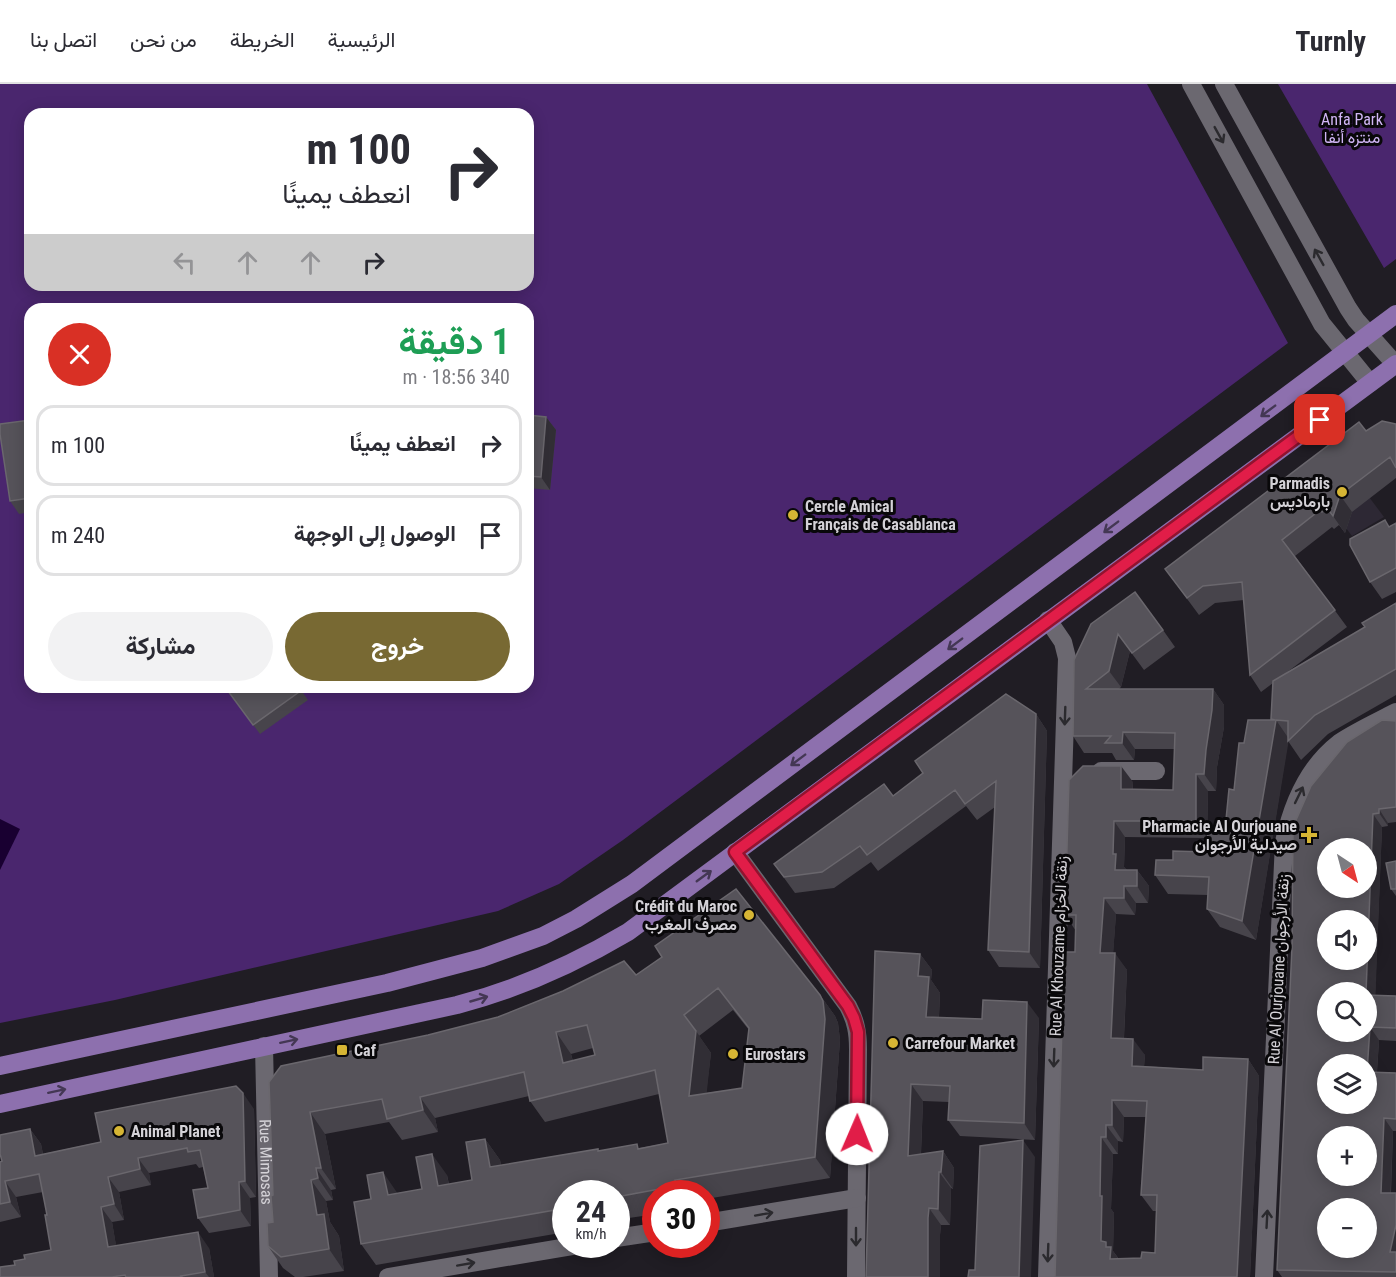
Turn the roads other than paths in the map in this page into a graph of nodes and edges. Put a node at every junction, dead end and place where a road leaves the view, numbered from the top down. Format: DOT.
graph roads {
  1 [pos="1191,84"];
  2 [pos="1224,84"];
  3 [pos="1396,314"];
  4 [pos="1368,335"];
  5 [pos="1345,353"];
  6 [pos="1396,364"];
  7 [pos="1370,383"];
  8 [pos="1048,620"];
  9 [pos="1396,712"];
  10 [pos="1064,771"];
  11 [pos="1156,771"];
  12 [pos="735,852"];
  13 [pos="264,1046"];
  14 [pos="0,1066"];
  15 [pos="0,1104"];
  16 [pos="857,1198"];
  17 [pos="720,1221"];
  18 [pos="552,1249"];
  19 [pos="269,1277"];
  20 [pos="388,1277"];
  21 [pos="856,1277"];
  22 [pos="1047,1277"];
  23 [pos="1264,1277"];
  1 -- 5 [label="street, one-way"];
  4 -- 2 [label="street, one-way"];
  3 -- 4 [label="main road"];
  4 -- 5 [label="main road"];
  4 -- 6 [label="street"];
  5 -- 7 [label="street"];
  5 -- 14 [label="main road, one-way"];
  6 -- 7 [label="main road"];
  7 -- 8 [label="main road"];
  8 -- 10 [label="street, Rue Al Khouzame زنقة الخزام, one-way"];
  8 -- 12 [label="main road"];
  23 -- 9 [label="street, Rue Al Ourjouane زنقة الأرجوان, one-way"];
  10 -- 11 [label="street"];
  10 -- 22 [label="street, Rue Al Khouzame زنقة الخزام, one-way"];
  13 -- 12 [label="main road, one-way"];
  12 -- 16 [label="street"];
  15 -- 13 [label="main road, one-way"];
  13 -- 19 [label="street, Rue Mimosas"];
  17 -- 16 [label="street, one-way"];
  16 -- 21 [label="street, one-way"];
  20 -- 18 [label="street, one-way"];
}
